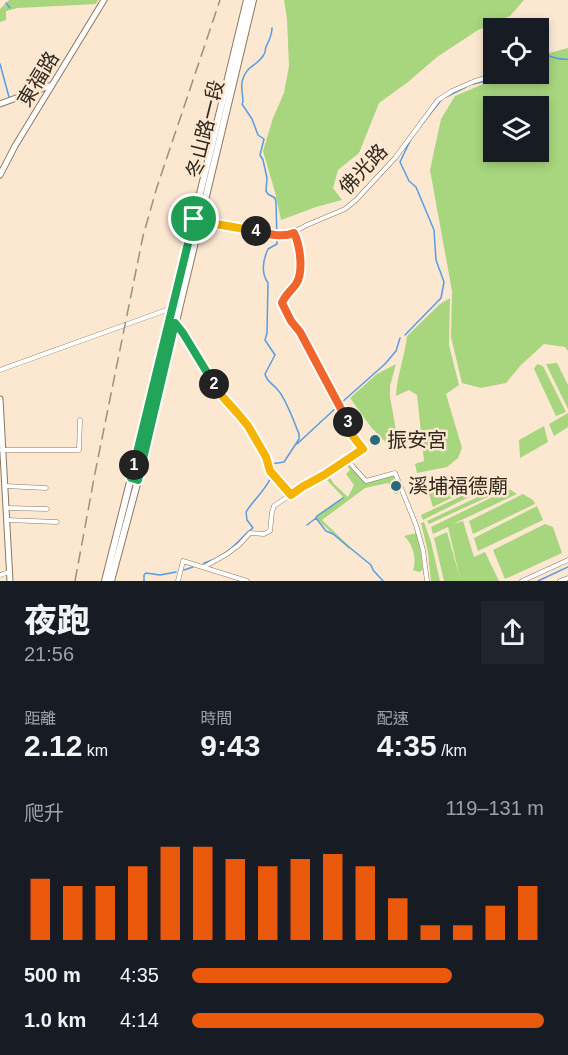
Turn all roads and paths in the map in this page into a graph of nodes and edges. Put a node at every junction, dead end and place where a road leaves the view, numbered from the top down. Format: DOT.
graph roads {
  1 [pos="104,0"];
  2 [pos="251,0"];
  3 [pos="483,79"];
  4 [pos="52,85"];
  5 [pos="0,104"];
  6 [pos="0,175"];
  7 [pos="197,220"];
  8 [pos="294,233"];
  9 [pos="175,308"];
  10 [pos="172,321"];
  11 [pos="0,370"];
  12 [pos="0,399"];
  13 [pos="80,420"];
  14 [pos="2,450"];
  15 [pos="347,460"];
  16 [pos="4,486"];
  17 [pos="46,488"];
  18 [pos="291,495"];
  19 [pos="5,508"];
  20 [pos="47,509"];
  21 [pos="6,520"];
  22 [pos="57,522"];
  23 [pos="117,543"];
  24 [pos="568,560"];
  25 [pos="204,567"];
  26 [pos="9,572"];
  27 [pos="0,575"];
  28 [pos="568,578"];
  29 [pos="10,581"];
  30 [pos="105,581"];
  31 [pos="111,581"];
  32 [pos="178,581"];
  33 [pos="247,581"];
  34 [pos="427,581"];
  35 [pos="522,581"];
  36 [pos="560,581"];
  1 -- 4 [label="street, 東福路"];
  2 -- 7 [label="main road, 冬山路一段"];
  3 -- 8 [label="street, 佛光路"];
  4 -- 5 [label="street"];
  4 -- 6 [label="street, 東福路"];
  7 -- 8 [label="street, 佛光路"];
  7 -- 9 [label="main road, 冬山路一段"];
  8 -- 15 [label="street"];
  9 -- 10 [label="main road, 冬山路一段"];
  9 -- 11 [label="street"];
  10 -- 18 [label="street"];
  10 -- 23 [label="main road, 冬山路一段"];
  12 -- 14 [label="street"];
  13 -- 14 [label="street"];
  14 -- 16 [label="street"];
  15 -- 18 [label="street"];
  15 -- 34 [label="street"];
  16 -- 17 [label="street"];
  16 -- 19 [label="street"];
  18 -- 25 [label="street"];
  19 -- 20 [label="street"];
  19 -- 21 [label="street"];
  21 -- 22 [label="street"];
  21 -- 26 [label="street"];
  23 -- 30 [label="main road, 冬山路一段"];
  23 -- 31 [label="main road, 冬山路一段"];
  24 -- 35 [label="street"];
  25 -- 32 [label="street"];
  25 -- 33 [label="street"];
  26 -- 27 [label="street"];
  26 -- 29 [label="street"];
  28 -- 36 [label="street"];
}
